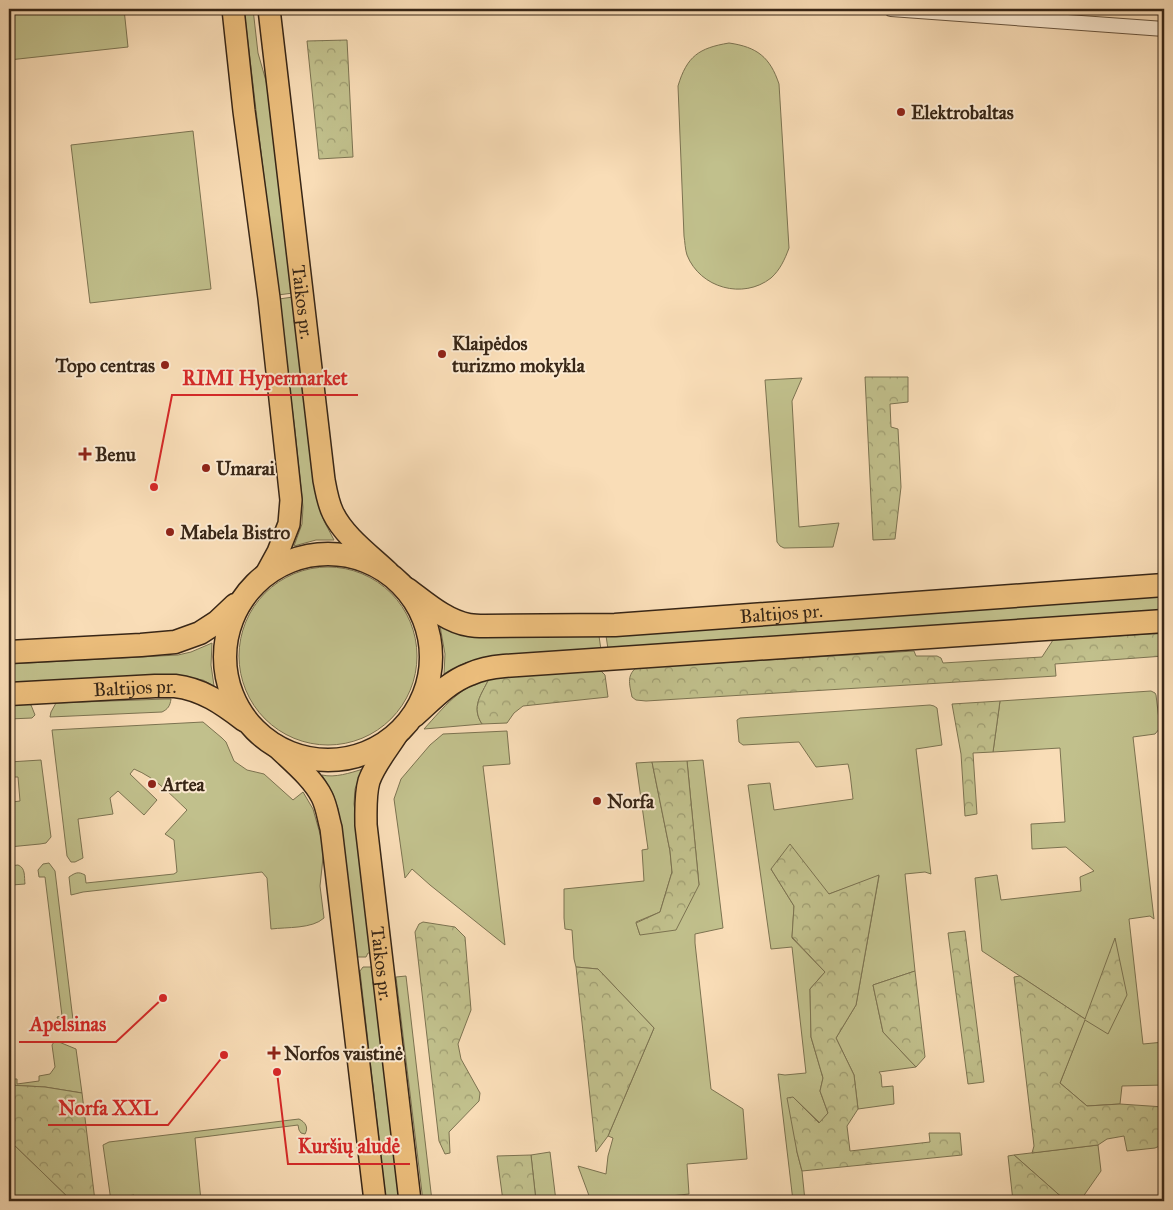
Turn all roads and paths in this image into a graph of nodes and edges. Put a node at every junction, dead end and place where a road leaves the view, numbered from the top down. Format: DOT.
graph roads {
  1 [pos="233,9"];
  2 [pos="269,9"];
  3 [pos="890,9"];
  4 [pos="1164,30"];
  5 [pos="388,572"];
  6 [pos="266,574"];
  7 [pos="1164,585"];
  8 [pos="407,589"];
  9 [pos="245,595"];
  10 [pos="1164,621"];
  11 [pos="9,652"];
  12 [pos="9,694"];
  13 [pos="414,716"];
  14 [pos="250,725"];
  15 [pos="398,734"];
  16 [pos="275,745"];
  17 [pos="375,1201"];
  18 [pos="410,1201"];
  1 -- 6 [label="main road, Taikos pr."];
  2 -- 5 [label="main road, Taikos pr."];
  3 -- 4 [label="street"];
  5 -- 6 [label="highway"];
  5 -- 8 [label="highway"];
  6 -- 9 [label="highway"];
  7 -- 8 [label="highway, Baltijos pr."];
  8 -- 13 [label="highway"];
  9 -- 11 [label="highway"];
  9 -- 14 [label="highway"];
  10 -- 13 [label="highway, Baltijos pr."];
  12 -- 14 [label="highway, Baltijos pr."];
  13 -- 15 [label="highway, Baltijos pr."];
  14 -- 16 [label="highway, Baltijos pr."];
  15 -- 16 [label="highway, Baltijos pr."];
  15 -- 18 [label="main road, Taikos pr."];
  16 -- 17 [label="main road, Taikos pr."];
}
